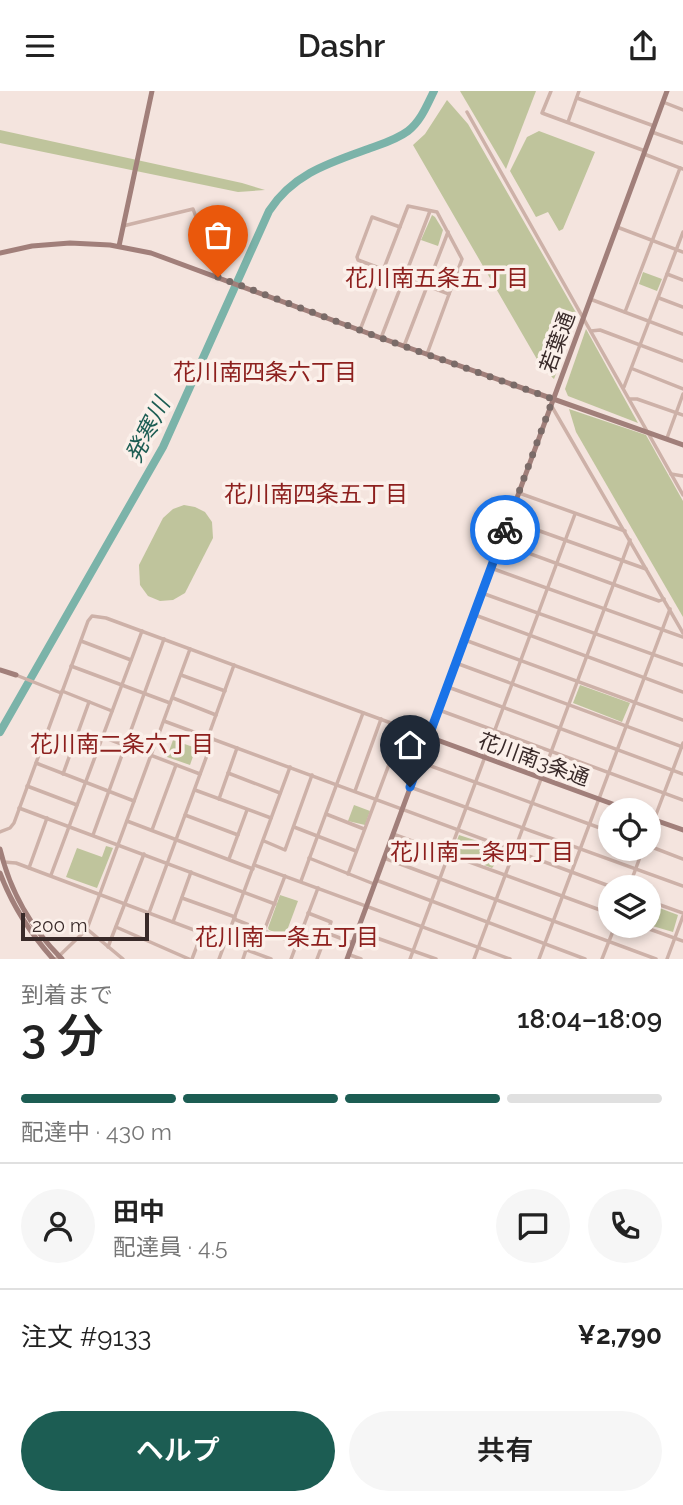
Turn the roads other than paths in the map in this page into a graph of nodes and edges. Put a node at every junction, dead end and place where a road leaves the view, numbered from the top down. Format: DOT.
graph roads {
  1 [pos="152,91"];
  2 [pos="551,91"];
  3 [pos="579,91"];
  4 [pos="667,91"];
  5 [pos="577,98"];
  6 [pos="663,102"];
  7 [pos="683,110"];
  8 [pos="467,111"];
  9 [pos="568,122"];
  10 [pos="653,129"];
  11 [pos="683,143"];
  12 [pos="645,153"];
  13 [pos="681,169"];
  14 [pos="430,211"];
  15 [pos="122,226"];
  16 [pos="400,227"];
  17 [pos="617,227"];
  18 [pos="448,232"];
  19 [pos="683,232"];
  20 [pos="652,240"];
  21 [pos="119,246"];
  22 [pos="676,249"];
  23 [pos="683,252"];
  24 [pos="0,253"];
  25 [pos="384,269"];
  26 [pos="667,274"];
  27 [pos="214,275"];
  28 [pos="404,277"];
  29 [pos="683,279"];
  30 [pos="427,286"];
  31 [pos="449,294"];
  32 [pos="658,298"];
  33 [pos="590,299"];
  34 [pos="683,307"];
  35 [pos="625,312"];
  36 [pos="583,317"];
  37 [pos="650,322"];
  38 [pos="360,330"];
  39 [pos="592,331"];
  40 [pos="683,334"];
  41 [pos="381,338"];
  42 [pos="404,346"];
  43 [pos="641,346"];
  44 [pos="427,354"];
  45 [pos="683,361"];
  46 [pos="632,369"];
  47 [pos="624,388"];
  48 [pos="683,389"];
  49 [pos="683,394"];
  50 [pos="630,399"];
  51 [pos="552,402"];
  52 [pos="676,413"];
  53 [pos="683,415"];
  54 [pos="647,432"];
  55 [pos="666,439"];
  56 [pos="683,445"];
  57 [pos="671,474"];
  58 [pos="683,476"];
  59 [pos="519,493"];
  60 [pos="683,495"];
  61 [pos="575,514"];
  62 [pos="509,520"];
  63 [pos="625,531"];
  64 [pos="565,539"];
  65 [pos="630,540"];
  66 [pos="500,543"];
  67 [pos="622,560"];
  68 [pos="556,563"];
  69 [pos="491,568"];
  70 [pos="646,569"];
  71 [pos="613,585"];
  72 [pos="547,589"];
  73 [pos="482,593"];
  74 [pos="664,599"];
  75 [pos="604,609"];
  76 [pos="670,609"];
  77 [pos="538,612"];
  78 [pos="474,615"];
  79 [pos="661,629"];
  80 [pos="142,631"];
  81 [pos="595,633"];
  82 [pos="530,635"];
  83 [pos="683,635"];
  84 [pos="164,639"];
  85 [pos="465,640"];
  86 [pos="81,641"];
  87 [pos="190,649"];
  88 [pos="652,654"];
  89 [pos="586,657"];
  90 [pos="521,659"];
  91 [pos="131,660"];
  92 [pos="456,663"];
  93 [pos="234,665"];
  94 [pos="683,665"];
  95 [pos="71,666"];
  96 [pos="0,670"];
  97 [pos="16,675"];
  98 [pos="180,675"];
  99 [pos="643,677"];
  100 [pos="577,681"];
  101 [pos="512,684"];
  102 [pos="122,685"];
  103 [pos="448,687"];
  104 [pos="225,691"];
  105 [pos="62,692"];
  106 [pos="683,692"];
  107 [pos="144,694"];
  108 [pos="171,700"];
  109 [pos="634,701"];
  110 [pos="89,702"];
  111 [pos="568,705"];
  112 [pos="503,707"];
  113 [pos="439,710"];
  114 [pos="112,711"];
  115 [pos="363,712"];
  116 [pos="216,715"];
  117 [pos="381,719"];
  118 [pos="683,720"];
  119 [pos="164,721"];
  120 [pos="625,725"];
  121 [pos="403,727"];
  122 [pos="559,729"];
  123 [pos="495,731"];
  124 [pos="103,737"];
  125 [pos="429,737"];
  126 [pos="211,738"];
  127 [pos="125,745"];
  128 [pos="683,745"];
  129 [pos="237,748"];
  130 [pos="617,749"];
  131 [pos="551,752"];
  132 [pos="150,755"];
  133 [pos="485,757"];
  134 [pos="420,762"];
  135 [pos="36,763"];
  136 [pos="176,765"];
  137 [pos="290,767"];
  138 [pos="673,770"];
  139 [pos="608,772"];
  140 [pos="228,773"];
  141 [pos="63,774"];
  142 [pos="200,774"];
  143 [pos="683,774"];
  144 [pos="312,775"];
  145 [pos="541,778"];
  146 [pos="86,782"];
  147 [pos="475,783"];
  148 [pos="337,785"];
  149 [pos="27,786"];
  150 [pos="410,787"];
  151 [pos="195,790"];
  152 [pos="109,791"];
  153 [pos="355,791"];
  154 [pos="280,793"];
  155 [pos="664,793"];
  156 [pos="598,798"];
  157 [pos="219,799"];
  158 [pos="376,799"];
  159 [pos="598,799"];
  160 [pos="661,800"];
  161 [pos="683,800"];
  162 [pos="134,801"];
  163 [pos="532,803"];
  164 [pos="77,805"];
  165 [pos="467,806"];
  166 [pos="19,808"];
  167 [pos="247,810"];
  168 [pos="402,810"];
  169 [pos="326,814"];
  170 [pos="185,815"];
  171 [pos="47,818"];
  172 [pos="271,818"];
  173 [pos="127,821"];
  174 [pos="661,822"];
  175 [pos="589,824"];
  176 [pos="69,826"];
  177 [pos="294,827"];
  178 [pos="598,827"];
  179 [pos="523,828"];
  180 [pos="365,829"];
  181 [pos="152,830"];
  182 [pos="683,830"];
  183 [pos="458,831"];
  184 [pos="0,832"];
  185 [pos="393,834"];
  186 [pos="93,835"];
  187 [pos="238,835"];
  188 [pos="318,836"];
  189 [pos="176,839"];
  190 [pos="263,841"];
  191 [pos="118,844"];
  192 [pos="580,848"];
  193 [pos="0,849"];
  194 [pos="356,851"];
  195 [pos="661,851"];
  196 [pos="514,852"];
  197 [pos="144,854"];
  198 [pos="449,855"];
  199 [pos="309,858"];
  200 [pos="384,858"];
  201 [pos="229,859"];
  202 [pos="683,859"];
  203 [pos="639,861"];
  204 [pos="3,862"];
  205 [pos="167,863"];
  206 [pos="253,867"];
  207 [pos="29,868"];
  208 [pos="636,869"];
  209 [pos="191,872"];
  210 [pos="571,872"];
  211 [pos="0,873"];
  212 [pos="348,874"];
  213 [pos="634,875"];
  214 [pos="50,876"];
  215 [pos="285,876"];
  216 [pos="505,876"];
  217 [pos="440,879"];
  218 [pos="300,882"];
  219 [pos="375,882"];
  220 [pos="598,882"];
  221 [pos="683,886"];
  222 [pos="5,888"];
  223 [pos="318,888"];
  224 [pos="244,892"];
  225 [pos="100,894"];
  226 [pos="562,897"];
  227 [pos="182,898"];
  228 [pos="496,899"];
  229 [pos="431,902"];
  230 [pos="125,904"];
  231 [pos="275,904"];
  232 [pos="366,906"];
  233 [pos="661,906"];
  234 [pos="598,909"];
  235 [pos="149,913"];
  236 [pos="309,913"];
  237 [pos="683,915"];
  238 [pos="234,918"];
  239 [pos="553,921"];
  240 [pos="173,922"];
  241 [pos="488,923"];
  242 [pos="116,927"];
  243 [pos="422,927"];
  244 [pos="87,929"];
  245 [pos="264,931"];
  246 [pos="357,931"];
  247 [pos="202,933"];
  248 [pos="327,933"];
  249 [pos="661,933"];
  250 [pos="610,938"];
  251 [pos="675,938"];
  252 [pos="609,941"];
  253 [pos="683,941"];
  254 [pos="226,942"];
  255 [pos="353,943"];
  256 [pos="297,944"];
  257 [pos="544,944"];
  258 [pos="108,947"];
  259 [pos="478,947"];
  260 [pos="246,950"];
  261 [pos="414,950"];
  262 [pos="348,957"];
  263 [pos="57,958"];
  264 [pos="123,959"];
  265 [pos="191,959"];
  266 [pos="219,959"];
  267 [pos="243,959"];
  268 [pos="268,959"];
  269 [pos="291,959"];
  270 [pos="317,959"];
  271 [pos="361,959"];
  272 [pos="410,959"];
  273 [pos="436,959"];
  274 [pos="474,959"];
  275 [pos="510,959"];
  276 [pos="539,959"];
  277 [pos="586,959"];
  278 [pos="602,959"];
  279 [pos="656,959"];
  280 [pos="667,959"];
  1 -- 15 [label="street"];
  2 -- 9 [label="street"];
  3 -- 5 [label="street"];
  4 -- 6 [label="street, 若葉通"];
  5 -- 9 [label="street"];
  5 -- 10 [label="street"];
  6 -- 7 [label="street"];
  6 -- 10 [label="street, 若葉通"];
  8 -- 36 [label="street"];
  9 -- 12 [label="street"];
  10 -- 11 [label="street"];
  10 -- 12 [label="street, 若葉通"];
  12 -- 13 [label="street"];
  12 -- 17 [label="street, 若葉通"];
  13 -- 20 [label="street"];
  14 -- 16 [label="street"];
  14 -- 18 [label="street"];
  14 -- 28 [label="street"];
  15 -- 21 [label="street"];
  15 -- 27 [label="street"];
  16 -- 25 [label="street"];
  16 -- 25 [label="street"];
  17 -- 20 [label="street"];
  17 -- 33 [label="street, 若葉通"];
  18 -- 30 [label="street"];
  18 -- 31 [label="street"];
  19 -- 22 [label="street"];
  20 -- 22 [label="street"];
  20 -- 35 [label="street"];
  21 -- 24 [label="street"];
  21 -- 27 [label="street"];
  22 -- 23 [label="street"];
  22 -- 26 [label="street"];
  25 -- 28 [label="street"];
  25 -- 38 [label="street"];
  26 -- 29 [label="street"];
  26 -- 32 [label="street"];
  27 -- 38 [label="street"];
  28 -- 30 [label="street"];
  28 -- 41 [label="street"];
  30 -- 31 [label="street"];
  30 -- 42 [label="street"];
  31 -- 44 [label="street"];
  32 -- 34 [label="street"];
  32 -- 37 [label="street"];
  33 -- 35 [label="street"];
  33 -- 36 [label="street, 若葉通"];
  35 -- 37 [label="street"];
  36 -- 39 [label="street"];
  36 -- 51 [label="street, 若葉通"];
  37 -- 40 [label="street"];
  37 -- 43 [label="street"];
  38 -- 41 [label="street"];
  39 -- 43 [label="street"];
  39 -- 47 [label="street"];
  41 -- 42 [label="street"];
  42 -- 44 [label="street"];
  43 -- 45 [label="street"];
  43 -- 46 [label="street"];
  44 -- 51 [label="street"];
  46 -- 47 [label="street"];
  46 -- 48 [label="street"];
  47 -- 50 [label="street"];
  49 -- 52 [label="street"];
  50 -- 52 [label="street"];
  50 -- 54 [label="street"];
  51 -- 54 [label="street"];
  51 -- 59 [label="street, 若葉通"];
  51 -- 63 [label="street"];
  52 -- 53 [label="street"];
  52 -- 55 [label="street"];
  54 -- 55 [label="street"];
  54 -- 57 [label="street"];
  55 -- 56 [label="street"];
  57 -- 58 [label="street"];
  57 -- 60 [label="street"];
  59 -- 61 [label="street"];
  59 -- 62 [label="street, 若葉通"];
  61 -- 63 [label="street"];
  61 -- 64 [label="street"];
  62 -- 64 [label="street"];
  62 -- 66 [label="street, 若葉通"];
  63 -- 65 [label="street"];
  64 -- 67 [label="street"];
  64 -- 68 [label="street"];
  65 -- 67 [label="street"];
  65 -- 70 [label="street"];
  66 -- 68 [label="street"];
  66 -- 69 [label="street, 若葉通"];
  67 -- 70 [label="street"];
  67 -- 71 [label="street"];
  68 -- 71 [label="street"];
  68 -- 72 [label="street"];
  69 -- 72 [label="street"];
  69 -- 73 [label="street, 若葉通"];
  70 -- 74 [label="street"];
  71 -- 74 [label="street"];
  71 -- 75 [label="street"];
  72 -- 75 [label="street"];
  72 -- 77 [label="street"];
  73 -- 77 [label="street"];
  73 -- 78 [label="street, 若葉通"];
  74 -- 76 [label="street"];
  75 -- 79 [label="street"];
  75 -- 81 [label="street"];
  76 -- 79 [label="street"];
  76 -- 83 [label="street"];
  77 -- 81 [label="street"];
  77 -- 82 [label="street"];
  78 -- 82 [label="street"];
  78 -- 85 [label="street, 若葉通"];
  79 -- 83 [label="street"];
  79 -- 88 [label="street"];
  80 -- 84 [label="street"];
  80 -- 86 [label="street"];
  80 -- 91 [label="street"];
  81 -- 88 [label="street"];
  81 -- 89 [label="street"];
  82 -- 89 [label="street"];
  82 -- 90 [label="street"];
  84 -- 87 [label="street"];
  84 -- 107 [label="street"];
  85 -- 90 [label="street"];
  85 -- 92 [label="street, 若葉通"];
  86 -- 91 [label="street"];
  86 -- 95 [label="street"];
  87 -- 93 [label="street"];
  87 -- 98 [label="street"];
  88 -- 94 [label="street"];
  88 -- 99 [label="street"];
  89 -- 99 [label="street"];
  89 -- 100 [label="street"];
  90 -- 100 [label="street"];
  90 -- 101 [label="street"];
  91 -- 102 [label="street"];
  92 -- 101 [label="street"];
  92 -- 103 [label="street, 若葉通"];
  93 -- 104 [label="street"];
  93 -- 115 [label="street"];
  95 -- 102 [label="street"];
  95 -- 105 [label="street"];
  96 -- 97 [label="street"];
  97 -- 105 [label="street"];
  98 -- 104 [label="street"];
  98 -- 108 [label="street"];
  99 -- 106 [label="street"];
  99 -- 109 [label="street"];
  100 -- 109 [label="street"];
  100 -- 111 [label="street"];
  101 -- 111 [label="street"];
  101 -- 112 [label="street"];
  102 -- 107 [label="street"];
  102 -- 114 [label="street"];
  103 -- 112 [label="street"];
  103 -- 113 [label="street, 若葉通"];
  104 -- 116 [label="street"];
  105 -- 110 [label="street"];
  105 -- 135 [label="street"];
  107 -- 108 [label="street"];
  107 -- 127 [label="street"];
  108 -- 116 [label="street"];
  108 -- 119 [label="street"];
  109 -- 118 [label="street"];
  109 -- 120 [label="street"];
  110 -- 114 [label="street"];
  110 -- 141 [label="street"];
  111 -- 120 [label="street"];
  111 -- 122 [label="street"];
  112 -- 122 [label="street"];
  112 -- 123 [label="street"];
  113 -- 123 [label="street"];
  113 -- 125 [label="street, 若葉通"];
  114 -- 124 [label="street"];
  115 -- 117 [label="street"];
  115 -- 148 [label="street"];
  116 -- 126 [label="street"];
  117 -- 121 [label="street"];
  117 -- 153 [label="street"];
  119 -- 126 [label="street"];
  119 -- 132 [label="street"];
  120 -- 128 [label="street"];
  120 -- 130 [label="street"];
  121 -- 125 [label="street"];
  121 -- 158 [label="street"];
  122 -- 130 [label="street"];
  122 -- 131 [label="street"];
  123 -- 131 [label="street"];
  123 -- 133 [label="street"];
  124 -- 127 [label="street"];
  124 -- 146 [label="street"];
  125 -- 133 [label="street, 花川南3条通"];
  125 -- 134 [label="street, 若葉通"];
  126 -- 129 [label="street"];
  126 -- 142 [label="street"];
  127 -- 132 [label="street"];
  127 -- 152 [label="street"];
  128 -- 138 [label="street"];
  129 -- 137 [label="street"];
  129 -- 140 [label="street"];
  130 -- 138 [label="street"];
  130 -- 139 [label="street"];
  131 -- 139 [label="street"];
  131 -- 145 [label="street"];
  132 -- 136 [label="street"];
  132 -- 162 [label="street"];
  133 -- 145 [label="street, 花川南3条通"];
  133 -- 147 [label="street"];
  134 -- 147 [label="street"];
  134 -- 150 [label="street, 若葉通"];
  135 -- 141 [label="street"];
  135 -- 149 [label="street"];
  136 -- 142 [label="street"];
  136 -- 181 [label="street"];
  137 -- 144 [label="street"];
  137 -- 154 [label="street"];
  138 -- 143 [label="street"];
  138 -- 155 [label="street"];
  139 -- 155 [label="street"];
  139 -- 156 [label="street"];
  140 -- 154 [label="street"];
  140 -- 157 [label="street"];
  141 -- 146 [label="street"];
  142 -- 151 [label="street"];
  144 -- 148 [label="street"];
  144 -- 177 [label="street"];
  145 -- 159 [label="street, 花川南3条通"];
  145 -- 163 [label="street"];
  146 -- 152 [label="street"];
  146 -- 164 [label="street"];
  147 -- 163 [label="street"];
  147 -- 165 [label="street"];
  148 -- 153 [label="street"];
  148 -- 169 [label="street"];
  149 -- 164 [label="street"];
  149 -- 166 [label="street"];
  150 -- 165 [label="street"];
  150 -- 168 [label="street, 若葉通"];
  151 -- 157 [label="street"];
  151 -- 170 [label="street"];
  152 -- 162 [label="street"];
  152 -- 186 [label="street"];
  153 -- 158 [label="street"];
  154 -- 172 [label="street"];
  155 -- 160 [label="street"];
  155 -- 161 [label="street"];
  157 -- 167 [label="street"];
  158 -- 168 [label="street"];
  158 -- 180 [label="street"];
  159 -- 175 [label="street"];
  162 -- 173 [label="street"];
  163 -- 175 [label="street"];
  163 -- 179 [label="street"];
  164 -- 176 [label="street"];
  165 -- 179 [label="street"];
  165 -- 183 [label="street"];
  166 -- 171 [label="street"];
  166 -- 184 [label="street"];
  167 -- 172 [label="street"];
  167 -- 187 [label="street"];
  168 -- 183 [label="street"];
  168 -- 185 [label="street, 若葉通"];
  169 -- 180 [label="street"];
  169 -- 188 [label="street"];
  170 -- 187 [label="street"];
  170 -- 189 [label="street"];
  171 -- 176 [label="street"];
  171 -- 207 [label="street"];
  172 -- 190 [label="street"];
  173 -- 181 [label="street"];
  173 -- 191 [label="street"];
  174 -- 182 [label="street"];
  175 -- 178 [label="street"];
  175 -- 192 [label="street"];
  176 -- 186 [label="street"];
  176 -- 214 [label="street"];
  177 -- 188 [label="street"];
  177 -- 190 [label="street"];
  179 -- 192 [label="street"];
  179 -- 196 [label="street"];
  180 -- 194 [label="street"];
  181 -- 189 [label="street"];
  183 -- 196 [label="street"];
  183 -- 198 [label="street"];
  185 -- 198 [label="street"];
  185 -- 200 [label="street, 若葉通"];
  186 -- 191 [label="street"];
  187 -- 201 [label="street"];
  188 -- 194 [label="street"];
  188 -- 199 [label="street"];
  189 -- 201 [label="street"];
  189 -- 205 [label="street"];
  190 -- 206 [label="street"];
  191 -- 197 [label="street"];
  191 -- 225 [label="street"];
  192 -- 208 [label="street"];
  192 -- 210 [label="street"];
  193 -- 204 [label="street"];
  194 -- 212 [label="street"];
  195 -- 202 [label="street"];
  196 -- 210 [label="street"];
  196 -- 216 [label="street"];
  197 -- 205 [label="street"];
  197 -- 230 [label="street"];
  198 -- 216 [label="street"];
  198 -- 217 [label="street"];
  199 -- 212 [label="street"];
  199 -- 218 [label="street"];
  200 -- 217 [label="street"];
  200 -- 219 [label="street, 若葉通"];
  201 -- 206 [label="street"];
  203 -- 208 [label="street"];
  204 -- 207 [label="street"];
  204 -- 222 [label="street"];
  205 -- 209 [label="street"];
  205 -- 235 [label="street"];
  206 -- 215 [label="street"];
  206 -- 224 [label="street"];
  207 -- 214 [label="street"];
  208 -- 213 [label="street"];
  208 -- 221 [label="street"];
  209 -- 224 [label="street"];
  209 -- 227 [label="street"];
  210 -- 220 [label="street"];
  210 -- 226 [label="street"];
  211 -- 222 [label="street"];
  212 -- 219 [label="street"];
  214 -- 225 [label="street"];
  215 -- 218 [label="street"];
  215 -- 231 [label="street"];
  216 -- 226 [label="street"];
  216 -- 228 [label="street"];
  217 -- 228 [label="street"];
  217 -- 229 [label="street"];
  218 -- 223 [label="street"];
  219 -- 229 [label="street"];
  219 -- 232 [label="street, 若葉通"];
  222 -- 263 [label="street"];
  223 -- 232 [label="street"];
  223 -- 236 [label="street"];
  224 -- 231 [label="street"];
  224 -- 238 [label="street"];
  225 -- 230 [label="street"];
  225 -- 244 [label="street"];
  226 -- 234 [label="street"];
  226 -- 239 [label="street"];
  227 -- 238 [label="street"];
  227 -- 240 [label="street"];
  228 -- 239 [label="street"];
  228 -- 241 [label="street"];
  229 -- 241 [label="street"];
  229 -- 243 [label="street"];
  230 -- 235 [label="street"];
  230 -- 242 [label="street"];
  231 -- 245 [label="street"];
  232 -- 243 [label="street"];
  232 -- 246 [label="street, 若葉通"];
  233 -- 237 [label="street"];
  235 -- 240 [label="street"];
  236 -- 248 [label="street"];
  236 -- 256 [label="street"];
  237 -- 251 [label="street"];
  238 -- 245 [label="street"];
  238 -- 254 [label="street"];
  239 -- 252 [label="street"];
  239 -- 257 [label="street"];
  240 -- 247 [label="street"];
  241 -- 257 [label="street"];
  241 -- 259 [label="street"];
  242 -- 258 [label="street"];
  242 -- 265 [label="street"];
  243 -- 259 [label="street"];
  243 -- 261 [label="street"];
  244 -- 258 [label="street"];
  244 -- 263 [label="street"];
  245 -- 256 [label="street"];
  246 -- 255 [label="street, 若葉通"];
  246 -- 261 [label="street"];
  247 -- 254 [label="street"];
  247 -- 265 [label="street"];
  248 -- 255 [label="street"];
  248 -- 270 [label="street"];
  249 -- 251 [label="street"];
  250 -- 252 [label="street"];
  251 -- 253 [label="street"];
  251 -- 280 [label="street"];
  252 -- 278 [label="street"];
  252 -- 279 [label="street"];
  254 -- 260 [label="street"];
  254 -- 266 [label="street"];
  255 -- 262 [label="street, 若葉通"];
  256 -- 269 [label="street"];
  257 -- 276 [label="street"];
  257 -- 277 [label="street"];
  258 -- 264 [label="street"];
  259 -- 274 [label="street"];
  259 -- 275 [label="street"];
  260 -- 267 [label="street"];
  260 -- 268 [label="street"];
  261 -- 272 [label="street"];
  261 -- 273 [label="street"];
  262 -- 271 [label="street"];
}
